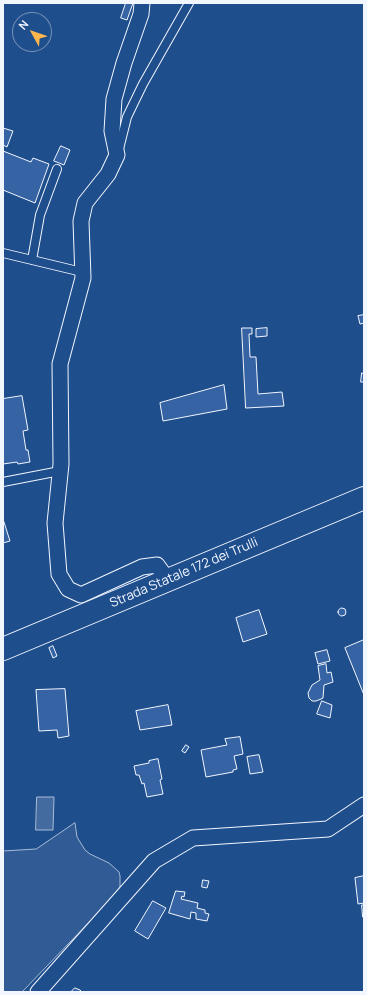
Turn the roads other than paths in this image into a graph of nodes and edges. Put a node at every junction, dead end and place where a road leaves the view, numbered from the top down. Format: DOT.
graph roads {
  1 [pos="142,3"];
  2 [pos="189,3"];
  3 [pos="117,156"];
  4 [pos="57,169"];
  5 [pos="3,253"];
  6 [pos="32,260"];
  7 [pos="82,272"];
  8 [pos="60,471"];
  9 [pos="3,482"];
  10 [pos="364,498"];
  11 [pos="168,580"];
  12 [pos="3,649"];
  13 [pos="364,805"];
  14 [pos="38,992"];
  1 -- 3 [label="street"];
  2 -- 3 [label="lane"];
  3 -- 7 [label="street"];
  4 -- 6 [label="lane"];
  5 -- 6 [label="lane"];
  6 -- 7 [label="lane"];
  7 -- 8 [label="street"];
  8 -- 9 [label="lane"];
  8 -- 11 [label="street"];
  10 -- 11 [label="main road, Strada Statale 172 dei Trulli"];
  11 -- 12 [label="main road, Strada Statale 172 dei Trulli"];
  13 -- 14 [label="street"];
}
